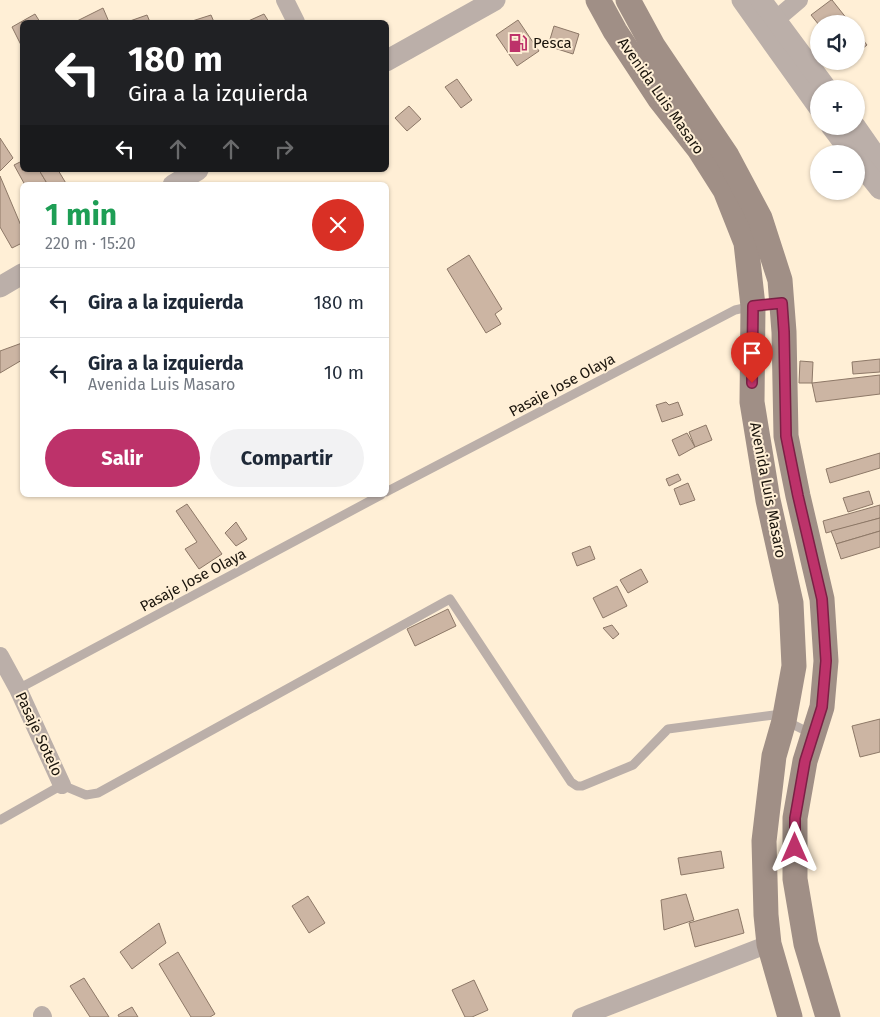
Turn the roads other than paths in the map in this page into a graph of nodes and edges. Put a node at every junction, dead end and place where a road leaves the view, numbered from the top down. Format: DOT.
graph roads {
  1 [pos="285,0"];
  2 [pos="495,0"];
  3 [pos="598,0"];
  4 [pos="628,0"];
  5 [pos="742,0"];
  6 [pos="761,0"];
  7 [pos="798,0"];
  8 [pos="295,20"];
  9 [pos="770,25"];
  10 [pos="389,59"];
  11 [pos="819,80"];
  12 [pos="810,93"];
  13 [pos="861,135"];
  14 [pos="880,162"];
  15 [pos="865,170"];
  16 [pos="195,172"];
  17 [pos="178,182"];
  18 [pos="880,189"];
  19 [pos="20,275"];
  20 [pos="0,287"];
  21 [pos="782,303"];
  22 [pos="753,306"];
  23 [pos="389,490"];
  24 [pos="377,497"];
  25 [pos="0,656"];
  26 [pos="18,689"];
  27 [pos="784,721"];
  28 [pos="813,734"];
  29 [pos="62,785"];
  30 [pos="0,820"];
  31 [pos="769,944"];
  32 [pos="581,1017"];
  33 [pos="790,1017"];
  34 [pos="828,1017"];
  1 -- 8 [label="street"];
  2 -- 10 [label="street"];
  3 -- 22 [label="main road, Avenida Luis Masaro"];
  4 -- 21 [label="main road, Avenida Luis Masaro"];
  5 -- 9 [label="street"];
  6 -- 9 [label="street"];
  7 -- 9 [label="street"];
  9 -- 11 [label="street"];
  9 -- 12 [label="street"];
  13 -- 14 [label="street"];
  15 -- 18 [label="street"];
  16 -- 17 [label="street"];
  19 -- 20 [label="street"];
  21 -- 22 [label="lane, Pasaje Jose Olaya"];
  21 -- 28 [label="main road, Avenida Luis Masaro"];
  22 -- 23 [label="lane, Pasaje Jose Olaya"];
  22 -- 27 [label="main road, Avenida Luis Masaro"];
  24 -- 26 [label="lane, Pasaje Jose Olaya"];
  25 -- 26 [label="street, Pasaje Sotelo"];
  26 -- 29 [label="street, Pasaje Sotelo"];
  27 -- 28 [label="lane"];
  27 -- 29 [label="lane"];
  27 -- 31 [label="main road, Avenida Luis Masaro"];
  28 -- 34 [label="main road, Avenida Luis Masaro"];
  29 -- 30 [label="lane"];
  31 -- 32 [label="street"];
  31 -- 33 [label="main road, Avenida Luis Masaro"];
}
